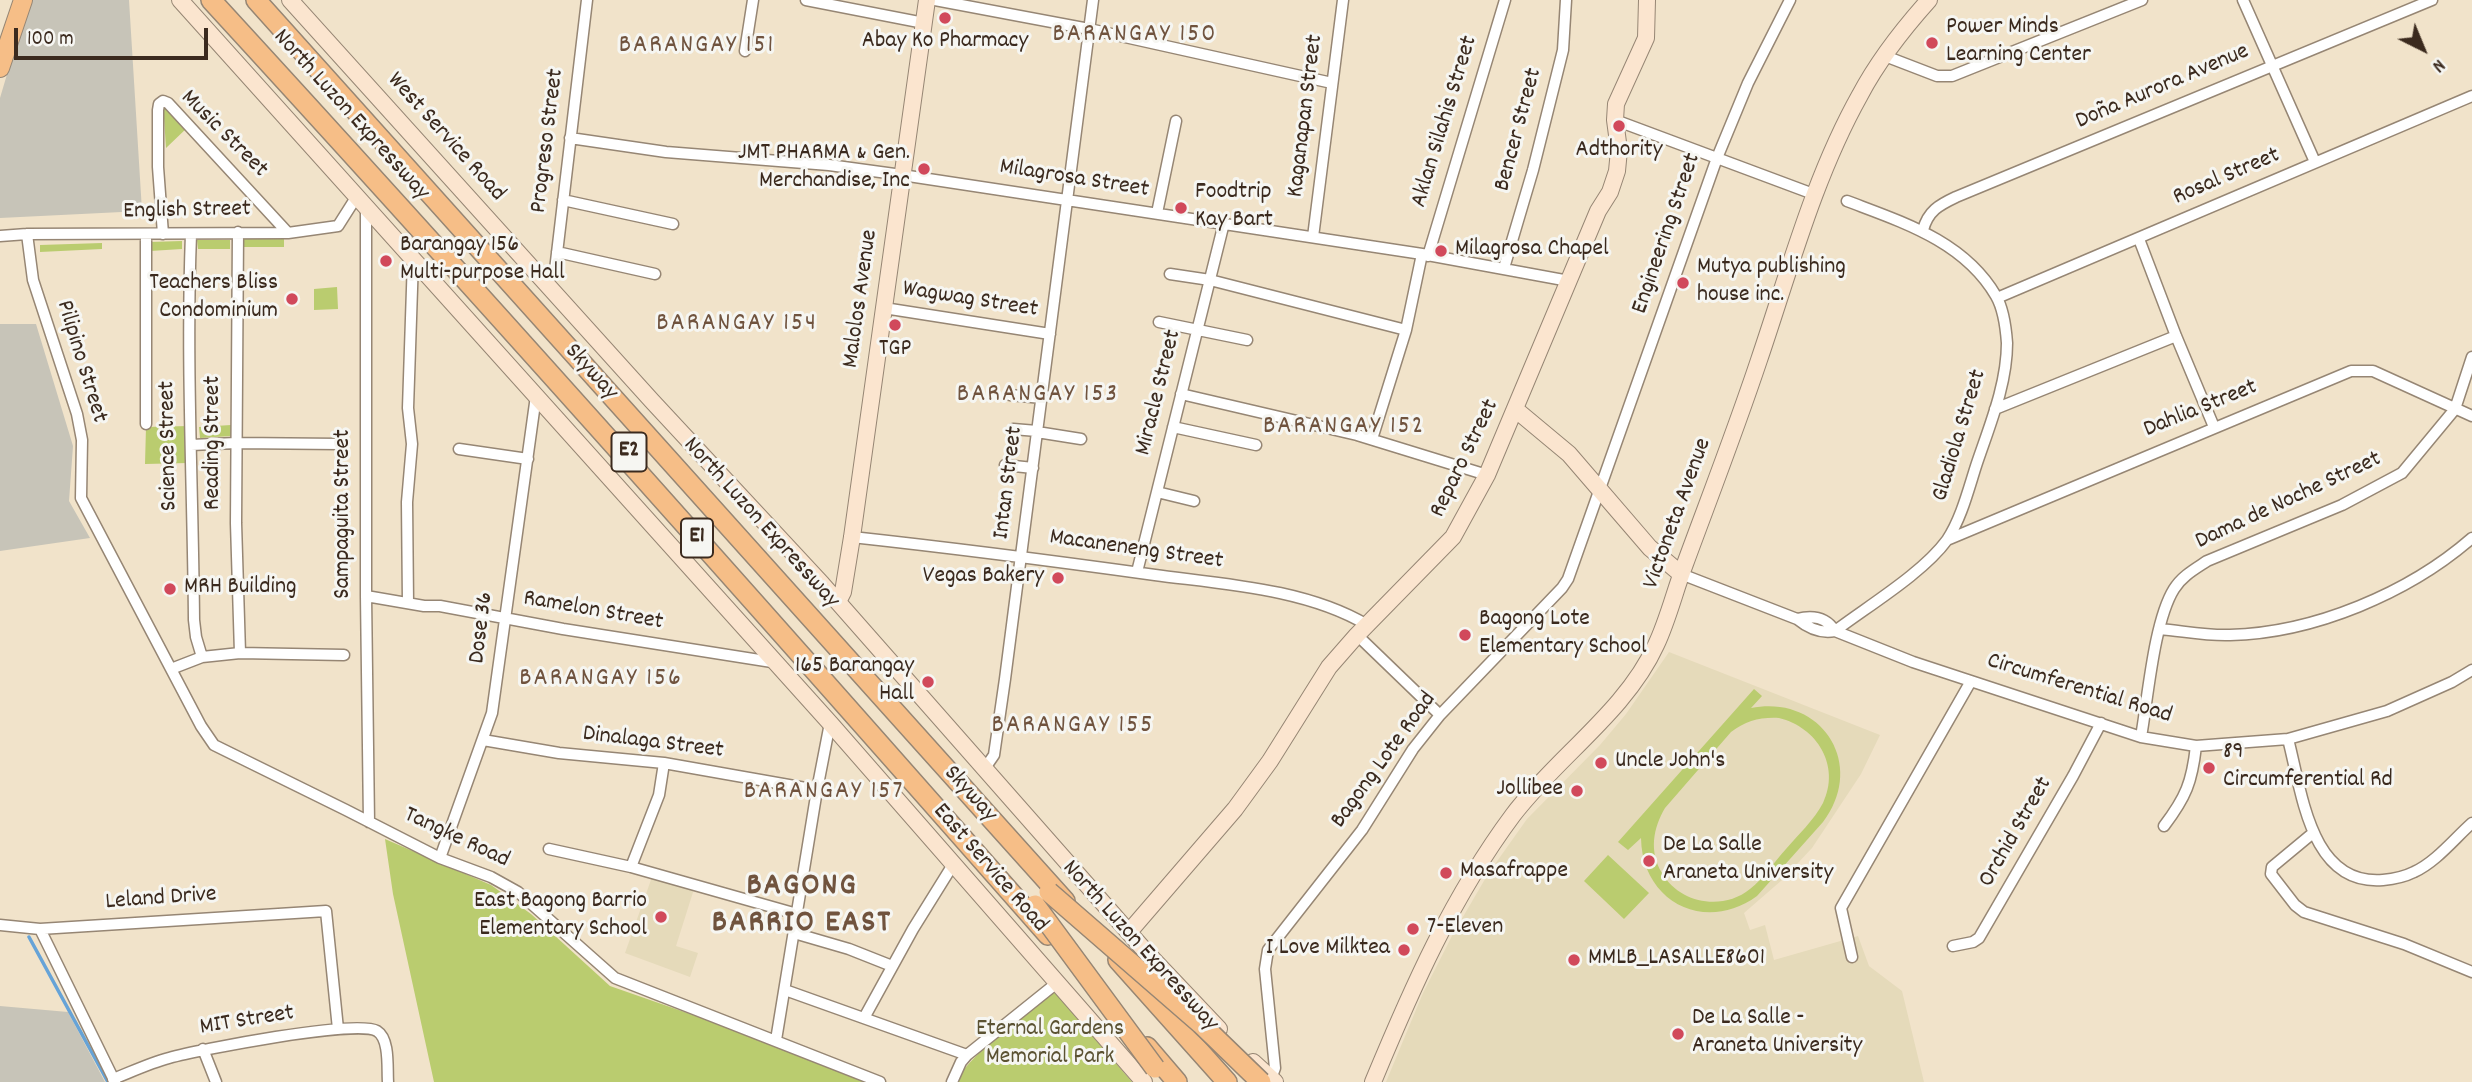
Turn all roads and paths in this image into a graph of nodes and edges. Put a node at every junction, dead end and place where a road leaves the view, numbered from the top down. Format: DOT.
graph roads {
  1 [pos="23,0"];
  2 [pos="180,0"];
  3 [pos="211,0"];
  4 [pos="220,0"];
  5 [pos="247,0"];
  6 [pos="256,0"];
  7 [pos="290,0"];
  8 [pos="587,0"];
  9 [pos="753,0"];
  10 [pos="806,0"];
  11 [pos="927,0"];
  12 [pos="935,0"];
  13 [pos="1093,0"];
  14 [pos="1343,0"];
  15 [pos="1505,0"];
  16 [pos="1566,0"];
  17 [pos="1647,0"];
  18 [pos="1790,0"];
  19 [pos="1929,0"];
  20 [pos="2142,0"];
  21 [pos="2244,0"];
  22 [pos="2432,0"];
  23 [pos="923,23"];
  24 [pos="1089,29"];
  25 [pos="745,51"];
  26 [pos="1885,55"];
  27 [pos="2270,65"];
  28 [pos="0,68"];
  29 [pos="1332,83"];
  30 [pos="2472,96"];
  31 [pos="1176,121"];
  32 [pos="1621,122"];
  33 [pos="570,138"];
  34 [pos="1717,158"];
  35 [pos="2315,162"];
  36 [pos="902,175"];
  37 [pos="1816,195"];
  38 [pos="563,200"];
  39 [pos="1067,200"];
  40 [pos="361,201"];
  41 [pos="1847,201"];
  42 [pos="1157,213"];
  43 [pos="1224,223"];
  44 [pos="673,224"];
  45 [pos="1923,230"];
  46 [pos="238,232"];
  47 [pos="163,233"];
  48 [pos="288,233"];
  49 [pos="27,234"];
  50 [pos="191,234"];
  51 [pos="146,235"];
  52 [pos="0,236"];
  53 [pos="1313,237"];
  54 [pos="2139,239"];
  55 [pos="557,252"];
  56 [pos="1425,255"];
  57 [pos="412,259"];
  58 [pos="1504,268"];
  59 [pos="655,274"];
  60 [pos="1170,274"];
  61 [pos="1210,280"];
  62 [pos="1569,281"];
  63 [pos="546,284"];
  64 [pos="1997,298"];
  65 [pos="884,308"];
  66 [pos="1160,322"];
  67 [pos="1406,330"];
  68 [pos="1197,331"];
  69 [pos="1050,334"];
  70 [pos="2176,336"];
  71 [pos="1247,340"];
  72 [pos="2472,357"];
  73 [pos="1181,394"];
  74 [pos="1010,395"];
  75 [pos="536,396"];
  76 [pos="1042,398"];
  77 [pos="1995,409"];
  78 [pos="2455,409"];
  79 [pos="1516,410"];
  80 [pos="2472,416"];
  81 [pos="146,424"];
  82 [pos="1173,427"];
  83 [pos="2214,427"];
  84 [pos="1013,429"];
  85 [pos="1037,431"];
  86 [pos="1081,439"];
  87 [pos="1372,439"];
  88 [pos="236,443"];
  89 [pos="340,444"];
  90 [pos="191,445"];
  91 [pos="1256,445"];
  92 [pos="459,449"];
  93 [pos="528,459"];
  94 [pos="1005,465"];
  95 [pos="1033,468"];
  96 [pos="1487,475"];
  97 [pos="1601,488"];
  98 [pos="1157,492"];
  99 [pos="1194,501"];
  100 [pos="852,537"];
  101 [pos="2472,538"];
  102 [pos="1947,540"];
  103 [pos="1021,556"];
  104 [pos="1137,572"];
  105 [pos="1681,574"];
  106 [pos="366,596"];
  107 [pos="838,602"];
  108 [pos="408,603"];
  109 [pos="505,618"];
  110 [pos="2160,629"];
  111 [pos="1362,630"];
  112 [pos="1835,631"];
  113 [pos="240,653"];
  114 [pos="344,655"];
  115 [pos="201,657"];
  116 [pos="772,662"];
  117 [pos="171,669"];
  118 [pos="2472,670"];
  119 [pos="1971,681"];
  120 [pos="1440,715"];
  121 [pos="830,723"];
  122 [pos="2101,723"];
  123 [pos="201,726"];
  124 [pos="2141,737"];
  125 [pos="2288,739"];
  126 [pos="483,740"];
  127 [pos="2196,746"];
  128 [pos="664,763"];
  129 [pos="985,768"];
  130 [pos="817,790"];
  131 [pos="369,822"];
  132 [pos="2472,824"];
  133 [pos="2164,826"];
  134 [pos="2313,833"];
  135 [pos="549,849"];
  136 [pos="440,858"];
  137 [pos="954,863"];
  138 [pos="632,867"];
  139 [pos="1042,899"];
  140 [pos="797,914"];
  141 [pos="0,925"];
  142 [pos="40,929"];
  143 [pos="1129,932"];
  144 [pos="794,933"];
  145 [pos="1953,946"];
  146 [pos="1852,957"];
  147 [pos="892,966"];
  148 [pos="2472,972"];
  149 [pos="1058,982"];
  150 [pos="785,990"];
  151 [pos="864,1018"];
  152 [pos="338,1029"];
  153 [pos="776,1040"];
  154 [pos="203,1049"];
  155 [pos="967,1055"];
  156 [pos="114,1081"];
  157 [pos="1269,1081"];
  158 [pos="216,1082"];
  159 [pos="388,1082"];
  160 [pos="880,1082"];
  161 [pos="952,1082"];
  162 [pos="1144,1082"];
  163 [pos="1167,1082"];
  164 [pos="1177,1082"];
  165 [pos="1227,1082"];
  166 [pos="1373,1082"];
  1 -- 28 [label="main road"];
  2 -- 40 [label="street, East Service Road"];
  3 -- 164 [label="highway, North Luzon Expressway / E1"];
  4 -- 139 [label="highway, Skyway / E2"];
  5 -- 139 [label="highway, Skyway / E2"];
  6 -- 165 [label="highway, North Luzon Expressway / E1"];
  7 -- 63 [label="street, West Service Road"];
  8 -- 33 [label="street, Progreso Street"];
  9 -- 25 [label="street"];
  10 -- 23 [label="street"];
  11 -- 23 [label="street, Malolos Avenue"];
  12 -- 24 [label="street"];
  13 -- 24 [label="street, Intan Street"];
  14 -- 29 [label="street, Kaganapan Street"];
  15 -- 56 [label="street, Aklan Silahis Street"];
  16 -- 58 [label="street, Bencer Street"];
  17 -- 32 [label="street, Reparo Street"];
  18 -- 34 [label="street, Engineering Street"];
  19 -- 26 [label="street, Victoneta Avenue"];
  20 -- 26 [label="street"];
  21 -- 27 [label="street"];
  22 -- 27 [label="street, Doña Aurora Avenue"];
  23 -- 36 [label="street, Malolos Avenue"];
  24 -- 29 [label="street"];
  24 -- 39 [label="street, Intan Street"];
  26 -- 37 [label="street, Victoneta Avenue"];
  27 -- 35 [label="street"];
  27 -- 45 [label="street, Doña Aurora Avenue"];
  29 -- 53 [label="street, Kaganapan Street"];
  30 -- 35 [label="street, Rosal Street"];
  31 -- 42 [label="street"];
  32 -- 34 [label="street"];
  32 -- 62 [label="street, Reparo Street"];
  33 -- 36 [label="street, Milagrosa Street"];
  33 -- 38 [label="street, Progreso Street"];
  34 -- 37 [label="street"];
  34 -- 97 [label="street, Engineering Street"];
  35 -- 54 [label="street, Rosal Street"];
  36 -- 39 [label="street, Milagrosa Street"];
  36 -- 65 [label="street, Malolos Avenue"];
  37 -- 105 [label="street, Victoneta Avenue"];
  38 -- 44 [label="street"];
  38 -- 55 [label="street, Progreso Street"];
  39 -- 42 [label="street, Milagrosa Street"];
  39 -- 69 [label="street, Intan Street"];
  40 -- 48 [label="street, English Street"];
  40 -- 57 [label="street, East Service Road"];
  40 -- 106 [label="street, Sampaguita Street"];
  41 -- 45 [label="street, Gladiola Street"];
  42 -- 43 [label="street, Milagrosa Street"];
  43 -- 53 [label="street, Milagrosa Street"];
  43 -- 61 [label="street, Miracle Street"];
  45 -- 64 [label="street, Gladiola Street"];
  46 -- 48 [label="street, English Street"];
  46 -- 50 [label="street, English Street"];
  46 -- 88 [label="street, Reading Street"];
  47 -- 48 [label="street, Music Street"];
  47 -- 50 [label="street, English Street"];
  47 -- 51 [label="street, English Street"];
  49 -- 51 [label="street, English Street"];
  49 -- 52 [label="street, English Street"];
  49 -- 117 [label="street, Pilipino Street"];
  50 -- 90 [label="street, Science Street"];
  51 -- 81 [label="street"];
  53 -- 56 [label="street, Milagrosa Street"];
  54 -- 64 [label="street, Rosal Street"];
  54 -- 70 [label="street"];
  55 -- 59 [label="street"];
  55 -- 63 [label="street, Progreso Street"];
  56 -- 58 [label="street, Milagrosa Street"];
  56 -- 67 [label="street, Aklan Silahis Street"];
  57 -- 75 [label="street, East Service Road"];
  57 -- 108 [label="street"];
  58 -- 62 [label="street, Milagrosa Street"];
  60 -- 61 [label="street"];
  61 -- 67 [label="street"];
  61 -- 68 [label="street, Miracle Street"];
  62 -- 79 [label="street, Reparo Street"];
  63 -- 107 [label="street, West Service Road"];
  64 -- 77 [label="street, Gladiola Street"];
  65 -- 69 [label="street, Wagwag Street"];
  65 -- 100 [label="street, Malolos Avenue"];
  66 -- 68 [label="street"];
  67 -- 87 [label="street, Aklan Silahis Street"];
  68 -- 71 [label="street"];
  68 -- 73 [label="street, Miracle Street"];
  69 -- 76 [label="street, Intan Street"];
  70 -- 77 [label="street"];
  70 -- 83 [label="street"];
  72 -- 78 [label="street, Dama de Noche Street"];
  73 -- 82 [label="street, Miracle Street"];
  73 -- 87 [label="street"];
  74 -- 76 [label="street"];
  75 -- 93 [label="street, Dose 36"];
  75 -- 116 [label="street, East Service Road"];
  76 -- 85 [label="street, Intan Street"];
  77 -- 102 [label="street, Gladiola Street"];
  78 -- 80 [label="street, Dahlia Street"];
  78 -- 83 [label="street, Dahlia Street"];
  78 -- 110 [label="street, Dama de Noche Street"];
  79 -- 96 [label="street, Reparo Street"];
  79 -- 97 [label="street, Circumferential Road"];
  82 -- 91 [label="street"];
  82 -- 98 [label="street, Miracle Street"];
  83 -- 102 [label="street, Dahlia Street"];
  84 -- 85 [label="street"];
  85 -- 86 [label="street"];
  85 -- 95 [label="street, Intan Street"];
  87 -- 96 [label="street"];
  88 -- 89 [label="street"];
  88 -- 90 [label="street"];
  88 -- 113 [label="street, Reading Street"];
  90 -- 115 [label="street, Science Street"];
  92 -- 93 [label="street"];
  93 -- 109 [label="street, Dose 36"];
  94 -- 95 [label="street"];
  95 -- 103 [label="street, Intan Street"];
  96 -- 111 [label="street, Reparo Street"];
  97 -- 105 [label="street, Circumferential Road"];
  97 -- 120 [label="street, Bagong Lote Road"];
  98 -- 99 [label="street"];
  98 -- 104 [label="street, Miracle Street"];
  100 -- 103 [label="street, Macaneneng Street"];
  100 -- 107 [label="street, Malolos Avenue"];
  101 -- 110 [label="street"];
  102 -- 112 [label="street, Gladiola Street"];
  103 -- 104 [label="street, Macaneneng Street"];
  103 -- 129 [label="street, Intan Street"];
  104 -- 111 [label="street, Macaneneng Street"];
  105 -- 112 [label="street, Circumferential Road"];
  105 -- 166 [label="street, Victoneta Avenue"];
  106 -- 108 [label="street, Ramelon Street"];
  106 -- 131 [label="street, Sampaguita Street"];
  107 -- 129 [label="street, West Service Road"];
  108 -- 109 [label="street, Ramelon Street"];
  109 -- 116 [label="street, Ramelon Street"];
  109 -- 126 [label="street, Dose 36"];
  110 -- 124 [label="street, Dama de Noche Street"];
  111 -- 120 [label="street, Macaneneng Street"];
  111 -- 143 [label="street, Reparo Street"];
  112 -- 119 [label="street, Circumferential Road"];
  113 -- 114 [label="street"];
  113 -- 115 [label="street"];
  115 -- 117 [label="street"];
  116 -- 121 [label="street, East Service Road"];
  117 -- 123 [label="street, Pilipino Street"];
  118 -- 125 [label="street, Circumferential Road"];
  119 -- 122 [label="street, Circumferential Road"];
  119 -- 146 [label="street"];
  120 -- 157 [label="street, Bagong Lote Road"];
  121 -- 130 [label="street"];
  121 -- 137 [label="street, East Service Road"];
  122 -- 124 [label="street, Circumferential Road"];
  122 -- 145 [label="street, Orchid Street"];
  123 -- 131 [label="street, Tangke Road"];
  124 -- 127 [label="street, Circumferential Road"];
  125 -- 127 [label="street, Circumferential Road"];
  125 -- 134 [label="street"];
  126 -- 128 [label="street, Dinalaga Street"];
  126 -- 136 [label="street, Dose 36"];
  127 -- 133 [label="street"];
  128 -- 130 [label="street, Dinalaga Street"];
  128 -- 138 [label="street"];
  129 -- 143 [label="street, West Service Road"];
  130 -- 140 [label="street"];
  131 -- 136 [label="street, Tangke Road"];
  132 -- 134 [label="street"];
  134 -- 148 [label="street"];
  135 -- 138 [label="street"];
  136 -- 153 [label="street, Tangke Road"];
  137 -- 147 [label="street"];
  137 -- 149 [label="street, East Service Road"];
  138 -- 140 [label="street"];
  139 -- 157 [label="highway, bridge"];
  139 -- 163 [label="highway, bridge"];
  140 -- 144 [label="street"];
  141 -- 142 [label="street, Leland Drive"];
  142 -- 152 [label="street, Leland Drive"];
  142 -- 156 [label="street"];
  143 -- 157 [label="street, West Service Road"];
  144 -- 147 [label="street"];
  144 -- 150 [label="street"];
  147 -- 151 [label="street"];
  149 -- 155 [label="street"];
  149 -- 162 [label="street, East Service Road"];
  150 -- 151 [label="street"];
  150 -- 153 [label="street"];
  151 -- 155 [label="street"];
  152 -- 154 [label="street, MIT Street"];
  152 -- 159 [label="street, MIT Street"];
  153 -- 160 [label="street, Tangke Road"];
  154 -- 156 [label="street, MIT Street"];
  154 -- 158 [label="street"];
  155 -- 161 [label="street"];
}
